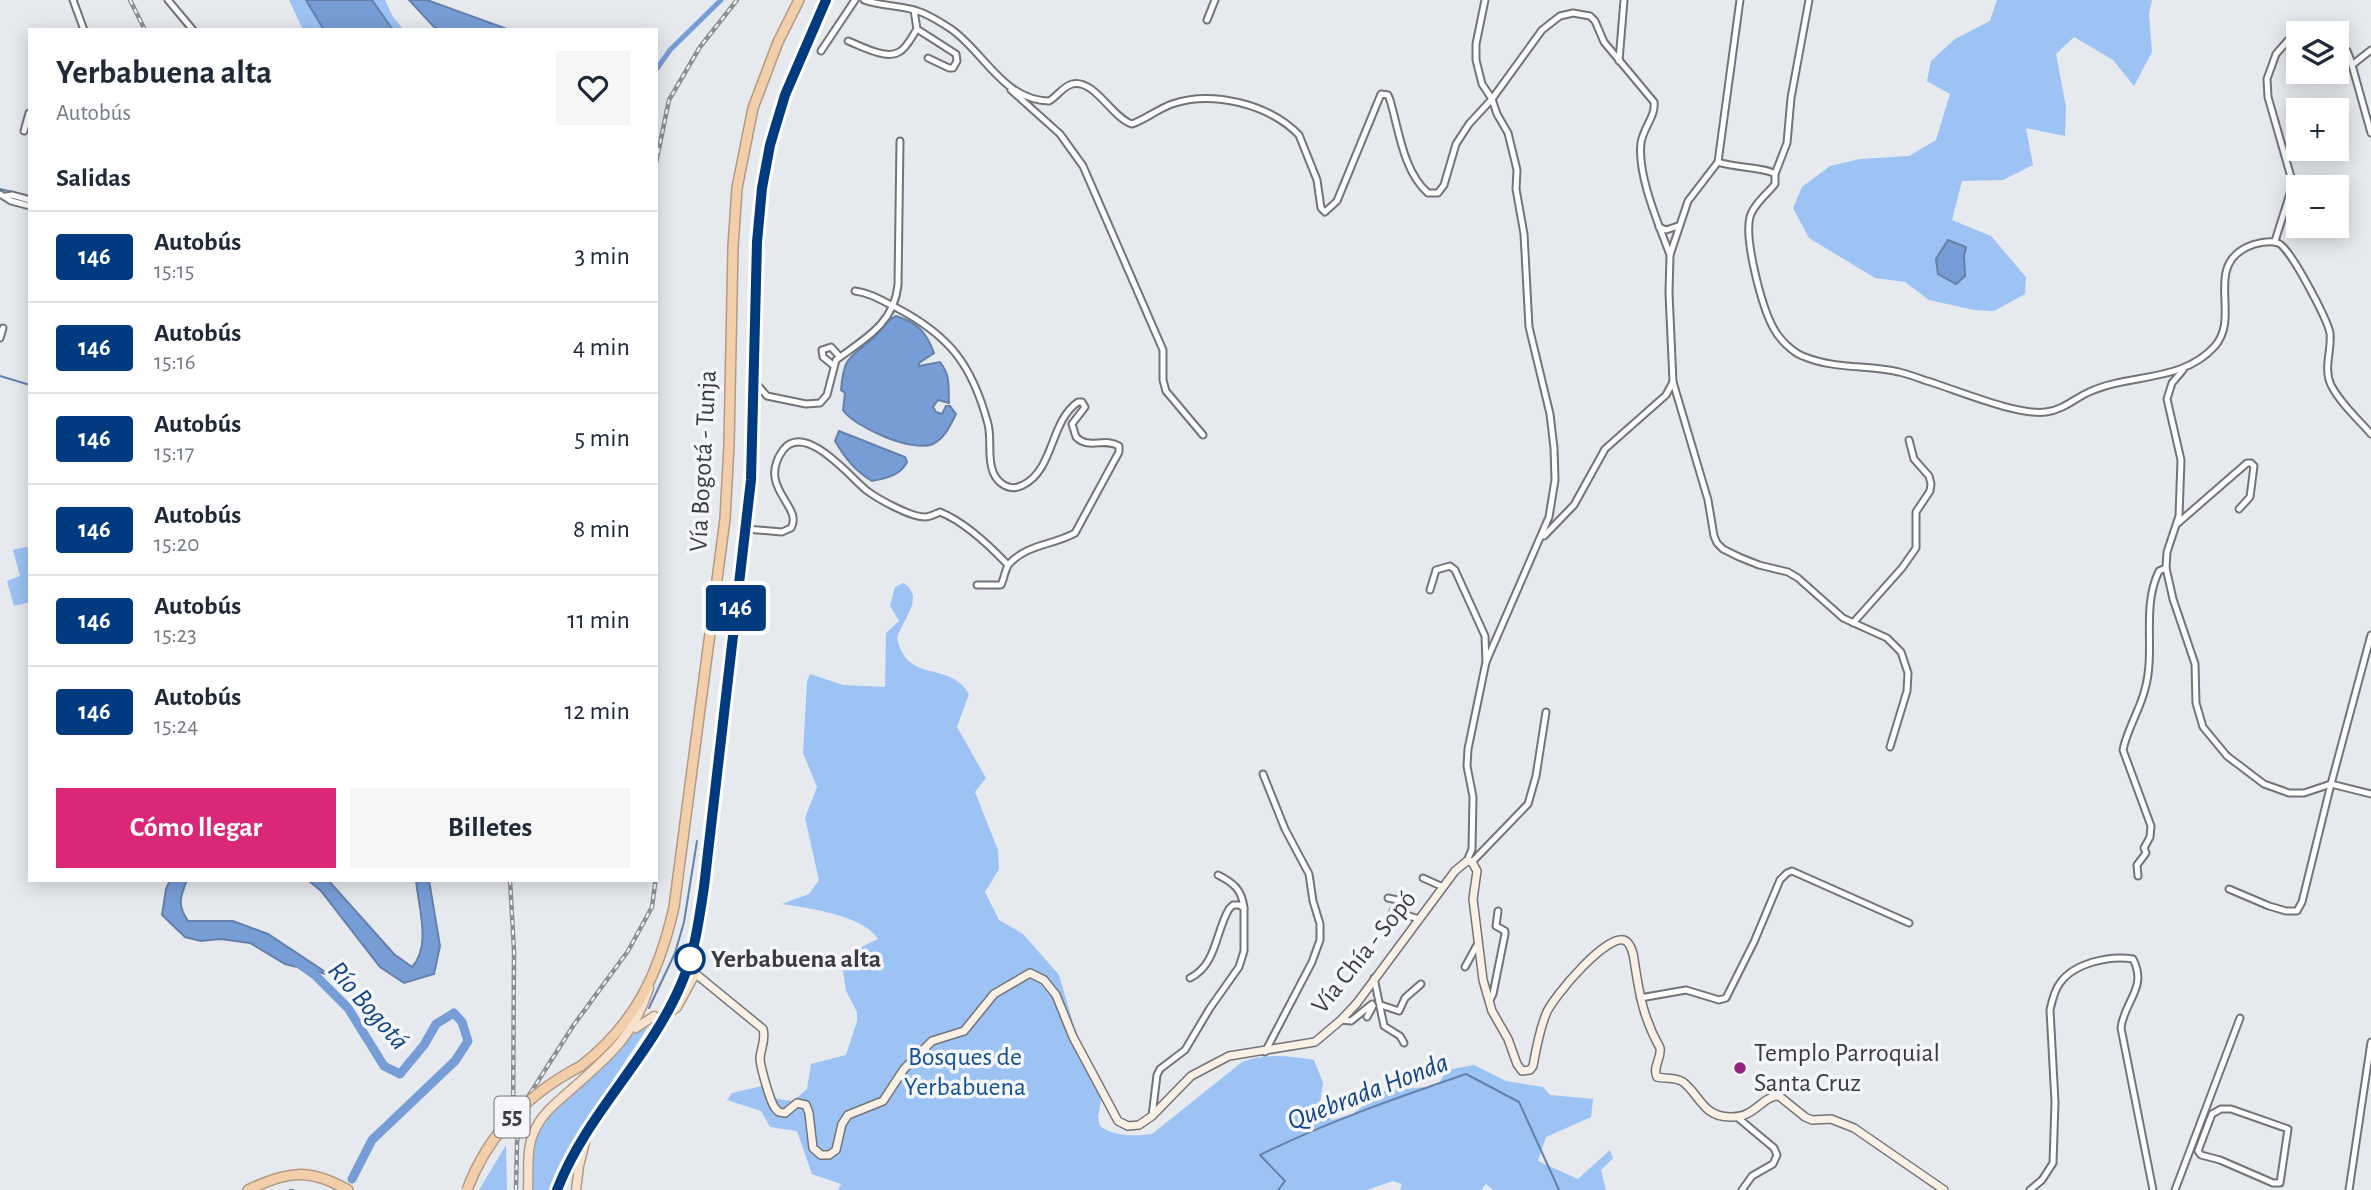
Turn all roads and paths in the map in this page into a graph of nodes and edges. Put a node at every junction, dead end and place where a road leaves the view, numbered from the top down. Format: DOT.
graph roads {
  1 [pos="74,0"];
  2 [pos="167,0"];
  3 [pos="799,0"];
  4 [pos="826,0"];
  5 [pos="855,0"];
  6 [pos="864,0"];
  7 [pos="1215,0"];
  8 [pos="1485,0"];
  9 [pos="1624,0"];
  10 [pos="1740,0"];
  11 [pos="1809,0"];
  12 [pos="914,10"];
  13 [pos="1206,20"];
  14 [pos="83,28"];
  15 [pos="190,28"];
  16 [pos="917,29"];
  17 [pos="848,41"];
  18 [pos="2286,43"];
  19 [pos="2371,50"];
  20 [pos="821,51"];
  21 [pos="2349,57"];
  22 [pos="928,58"];
  23 [pos="1619,61"];
  24 [pos="2352,65"];
  25 [pos="1006,85"];
  26 [pos="1492,99"];
  27 [pos="28,117"];
  28 [pos="24,131"];
  29 [pos="2371,133"];
  30 [pos="900,141"];
  31 [pos="1718,162"];
  32 [pos="1775,174"];
  33 [pos="3,195"];
  34 [pos="28,199"];
  35 [pos="28,205"];
  36 [pos="1678,226"];
  37 [pos="1658,227"];
  38 [pos="2275,241"];
  39 [pos="1670,255"];
  40 [pos="855,291"];
  41 [pos="894,307"];
  42 [pos="3,328"];
  43 [pos="0,338"];
  44 [pos="840,358"];
  45 [pos="833,365"];
  46 [pos="2183,369"];
  47 [pos="754,382"];
  48 [pos="1673,382"];
  49 [pos="767,396"];
  50 [pos="754,408"];
  51 [pos="2371,434"];
  52 [pos="1203,435"];
  53 [pos="1909,440"];
  54 [pos="2239,509"];
  55 [pos="2176,526"];
  56 [pos="746,529"];
  57 [pos="1540,540"];
  58 [pos="1008,565"];
  59 [pos="2166,568"];
  60 [pos="977,585"];
  61 [pos="1430,590"];
  62 [pos="1853,623"];
  63 [pos="2371,635"];
  64 [pos="1486,662"];
  65 [pos="1546,712"];
  66 [pos="1890,747"];
  67 [pos="1264,774"];
  68 [pos="2331,783"];
  69 [pos="2371,794"];
  70 [pos="1469,861"];
  71 [pos="1218,875"];
  72 [pos="2138,876"];
  73 [pos="1423,878"];
  74 [pos="1443,887"];
  75 [pos="2229,889"];
  76 [pos="1388,898"];
  77 [pos="1244,908"];
  78 [pos="1393,911"];
  79 [pos="1498,911"];
  80 [pos="1405,914"];
  81 [pos="1419,919"];
  82 [pos="1909,923"];
  83 [pos="1477,945"];
  84 [pos="1465,967"];
  85 [pos="656,968"];
  86 [pos="691,971"];
  87 [pos="1190,978"];
  88 [pos="1374,978"];
  89 [pos="1421,984"];
  90 [pos="1640,998"];
  91 [pos="1489,1002"];
  92 [pos="1381,1005"];
  93 [pos="673,1010"];
  94 [pos="654,1016"];
  95 [pos="1367,1017"];
  96 [pos="2241,1018"];
  97 [pos="1342,1020"];
  98 [pos="622,1042"];
  99 [pos="2371,1042"];
  100 [pos="1404,1043"];
  101 [pos="1265,1052"];
  102 [pos="1152,1116"];
  103 [pos="1737,1116"];
  104 [pos="2205,1124"];
  105 [pos="588,1132"];
  106 [pos="528,1187"];
  107 [pos="248,1190"];
  108 [pos="348,1190"];
  109 [pos="467,1190"];
  110 [pos="557,1190"];
  111 [pos="576,1190"];
  112 [pos="1742,1190"];
  113 [pos="1944,1190"];
  114 [pos="2030,1190"];
  115 [pos="2153,1190"];
  116 [pos="2175,1190"];
  117 [pos="2349,1190"];
  1 -- 14 [label="street"];
  2 -- 15 [label="street"];
  3 -- 85 [label="highway, Vía Bogotá - Tunja / 55"];
  4 -- 47 [label="highway, Vía Bogotá - Tunja"];
  5 -- 20 [label="street"];
  6 -- 12 [label="street"];
  7 -- 13 [label="street"];
  8 -- 26 [label="street"];
  9 -- 23 [label="street"];
  10 -- 31 [label="street"];
  11 -- 32 [label="street"];
  12 -- 16 [label="street"];
  12 -- 25 [label="street"];
  16 -- 17 [label="street"];
  16 -- 22 [label="street"];
  18 -- 38 [label="street"];
  19 -- 24 [label="street"];
  21 -- 24 [label="street"];
  23 -- 26 [label="street"];
  23 -- 37 [label="street"];
  24 -- 29 [label="street"];
  25 -- 26 [label="street"];
  25 -- 52 [label="street"];
  26 -- 57 [label="street"];
  27 -- 28 [label="street"];
  30 -- 41 [label="street"];
  31 -- 32 [label="street"];
  31 -- 36 [label="street"];
  32 -- 46 [label="street"];
  33 -- 34 [label="street"];
  33 -- 35 [label="street"];
  36 -- 37 [label="street"];
  36 -- 39 [label="street"];
  37 -- 39 [label="street"];
  38 -- 46 [label="street"];
  38 -- 51 [label="street"];
  39 -- 48 [label="street"];
  40 -- 41 [label="street"];
  41 -- 44 [label="street"];
  41 -- 58 [label="street"];
  42 -- 43 [label="street"];
  44 -- 45 [label="street"];
  44 -- 45 [label="street"];
  45 -- 49 [label="street"];
  46 -- 55 [label="street"];
  47 -- 49 [label="street"];
  47 -- 50 [label="highway, Vía Bogotá - Tunja"];
  48 -- 57 [label="street"];
  48 -- 62 [label="street"];
  49 -- 50 [label="street"];
  50 -- 56 [label="highway, Vía Bogotá - Tunja"];
  53 -- 62 [label="street"];
  54 -- 55 [label="street"];
  55 -- 59 [label="street"];
  56 -- 58 [label="street"];
  56 -- 86 [label="highway, Vía Bogotá - Tunja"];
  57 -- 64 [label="street"];
  58 -- 60 [label="street"];
  59 -- 68 [label="street"];
  59 -- 72 [label="street"];
  61 -- 64 [label="street"];
  62 -- 66 [label="street"];
  63 -- 68 [label="street"];
  64 -- 70 [label="street"];
  65 -- 70 [label="street"];
  67 -- 101 [label="street"];
  68 -- 69 [label="street"];
  68 -- 75 [label="street"];
  70 -- 74 [label="street, Vía Chía - Sopó"];
  70 -- 83 [label="street"];
  71 -- 77 [label="street"];
  73 -- 74 [label="street"];
  74 -- 81 [label="street, Vía Chía - Sopó"];
  76 -- 80 [label="street"];
  77 -- 87 [label="street"];
  77 -- 102 [label="street"];
  78 -- 80 [label="street"];
  79 -- 91 [label="street"];
  80 -- 81 [label="street"];
  81 -- 88 [label="street, Vía Chía - Sopó"];
  82 -- 90 [label="street"];
  83 -- 84 [label="street"];
  83 -- 91 [label="street"];
  85 -- 98 [label="main road, 55"];
  85 -- 109 [label="highway, Vía Bogotá - Tunja / 55, bridge"];
  86 -- 93 [label="main road"];
  86 -- 102 [label="street"];
  86 -- 105 [label="highway, Vía Bogotá - Tunja"];
  88 -- 92 [label="street"];
  88 -- 97 [label="street, Vía Chía - Sopó"];
  89 -- 92 [label="street"];
  90 -- 91 [label="street"];
  90 -- 103 [label="street"];
  92 -- 100 [label="street"];
  94 -- 98 [label="main road"];
  95 -- 97 [label="street"];
  96 -- 104 [label="street"];
  97 -- 101 [label="street, Vía Chía - Sopó"];
  98 -- 106 [label="main road, 55"];
  99 -- 117 [label="street"];
  101 -- 102 [label="street, Vía Chía - Sopó"];
  103 -- 112 [label="street"];
  103 -- 113 [label="street"];
  104 -- 104 [label="street"];
  104 -- 116 [label="street"];
  105 -- 110 [label="highway, Vía Bogotá - Tunja"];
  105 -- 111 [label="main road"];
  107 -- 108 [label="highway"];
  114 -- 115 [label="street"];
}
